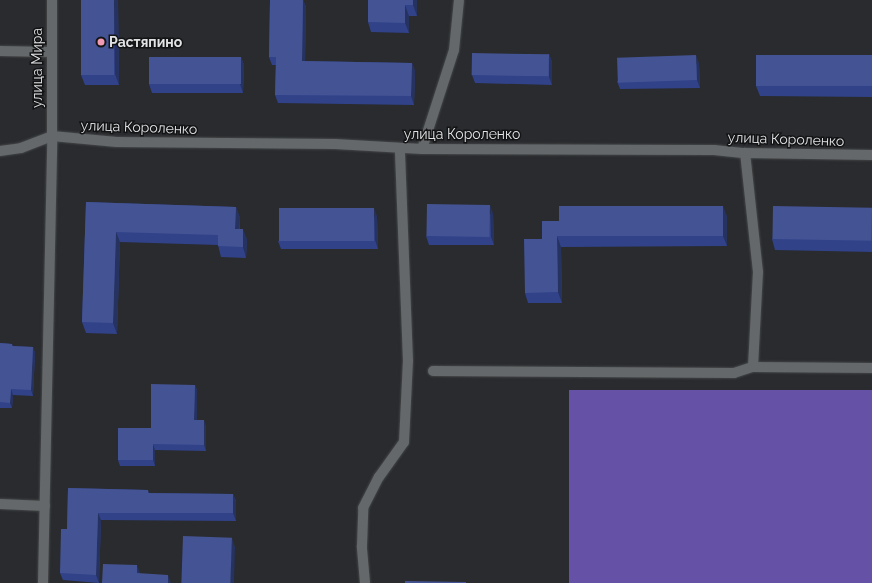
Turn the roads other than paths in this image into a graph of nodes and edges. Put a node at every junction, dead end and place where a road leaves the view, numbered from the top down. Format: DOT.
graph roads {
  1 [pos="52,0"];
  2 [pos="458,0"];
  3 [pos="0,51"];
  4 [pos="51,52"];
  5 [pos="52,136"];
  6 [pos="400,148"];
  7 [pos="422,148"];
  8 [pos="0,151"];
  9 [pos="745,153"];
  10 [pos="872,156"];
  11 [pos="754,367"];
  12 [pos="872,368"];
  13 [pos="433,371"];
  14 [pos="0,504"];
  15 [pos="45,506"];
  16 [pos="43,583"];
  17 [pos="365,583"];
  1 -- 4 [label="street, улица Мира"];
  2 -- 7 [label="street"];
  3 -- 4 [label="street"];
  4 -- 5 [label="street, улица Мира"];
  5 -- 6 [label="street, улица Короленко"];
  5 -- 8 [label="street"];
  5 -- 15 [label="street, улица Мира"];
  6 -- 7 [label="street, улица Короленко"];
  6 -- 17 [label="street"];
  7 -- 9 [label="street, улица Короленко"];
  9 -- 10 [label="street, улица Короленко"];
  9 -- 11 [label="street"];
  11 -- 12 [label="street"];
  11 -- 13 [label="street"];
  14 -- 15 [label="street"];
  15 -- 16 [label="street, улица Мира"];
}
